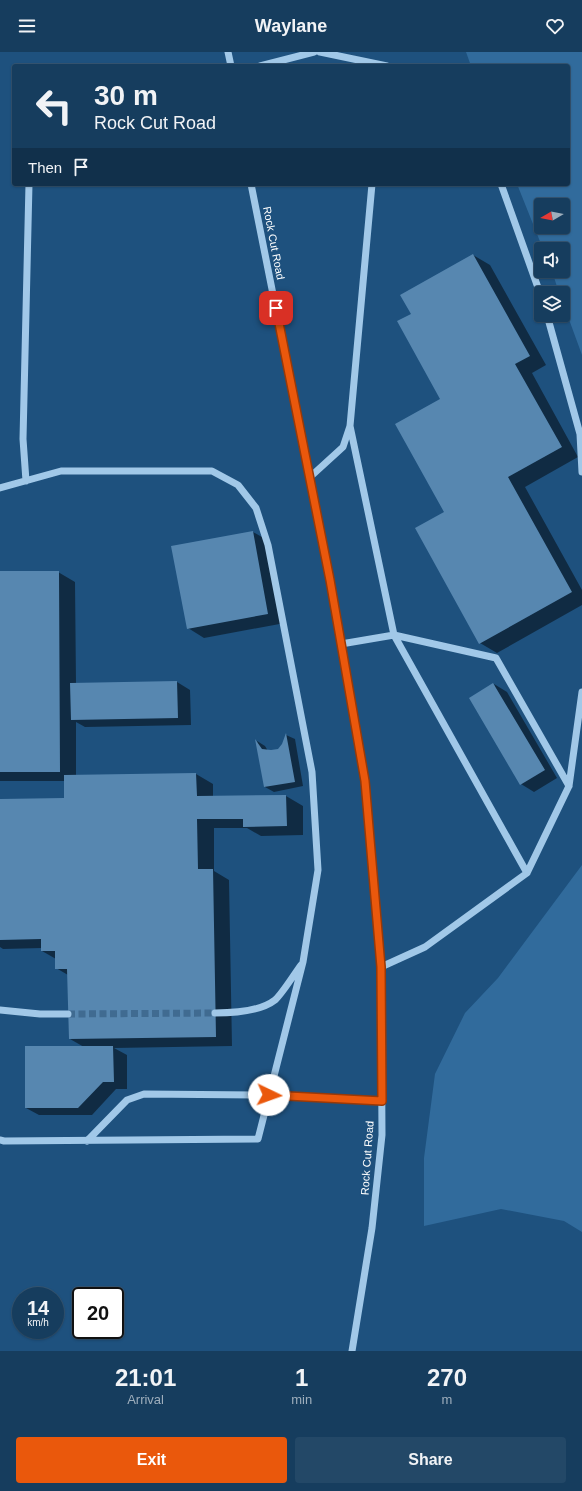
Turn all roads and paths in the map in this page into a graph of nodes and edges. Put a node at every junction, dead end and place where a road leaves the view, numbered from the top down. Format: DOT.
graph roads {
  1 [pos="228,52"];
  2 [pos="314,52"];
  3 [pos="320,52"];
  4 [pos="355,63"];
  5 [pos="230,64"];
  6 [pos="268,64"];
  7 [pos="366,64"];
  8 [pos="29,186"];
  9 [pos="251,186"];
  10 [pos="372,186"];
  11 [pos="502,186"];
  12 [pos="537,286"];
  13 [pos="549,322"];
  14 [pos="350,426"];
  15 [pos="582,472"];
  16 [pos="309,478"];
  17 [pos="26,481"];
  18 [pos="0,488"];
  19 [pos="394,635"];
  20 [pos="341,644"];
  21 [pos="582,692"];
  22 [pos="569,786"];
  23 [pos="527,873"];
  24 [pos="303,962"];
  25 [pos="381,967"];
  26 [pos="0,1010"];
  27 [pos="215,1013"];
  28 [pos="68,1014"];
  29 [pos="269,1095"];
  30 [pos="382,1101"];
  31 [pos="0,1140"];
  32 [pos="87,1141"];
  33 [pos="352,1351"];
  1 -- 5 [label="street"];
  2 -- 6 [label="street"];
  3 -- 4 [label="street"];
  4 -- 7 [label="street"];
  8 -- 17 [label="street"];
  9 -- 16 [label="street, Rock Cut Road"];
  10 -- 14 [label="street"];
  11 -- 12 [label="street"];
  13 -- 15 [label="street"];
  14 -- 16 [label="street"];
  14 -- 19 [label="street"];
  16 -- 20 [label="street, Rock Cut Road"];
  17 -- 18 [label="street"];
  17 -- 24 [label="street"];
  19 -- 20 [label="street"];
  19 -- 22 [label="street"];
  19 -- 23 [label="street"];
  20 -- 25 [label="street, Rock Cut Road"];
  21 -- 22 [label="street"];
  22 -- 23 [label="street"];
  23 -- 25 [label="street"];
  24 -- 27 [label="street"];
  24 -- 29 [label="street"];
  25 -- 30 [label="street, Rock Cut Road"];
  26 -- 28 [label="street"];
  29 -- 30 [label="street"];
  29 -- 32 [label="street"];
  29 -- 32 [label="street"];
  30 -- 33 [label="street, Rock Cut Road"];
  31 -- 32 [label="street"];
}
